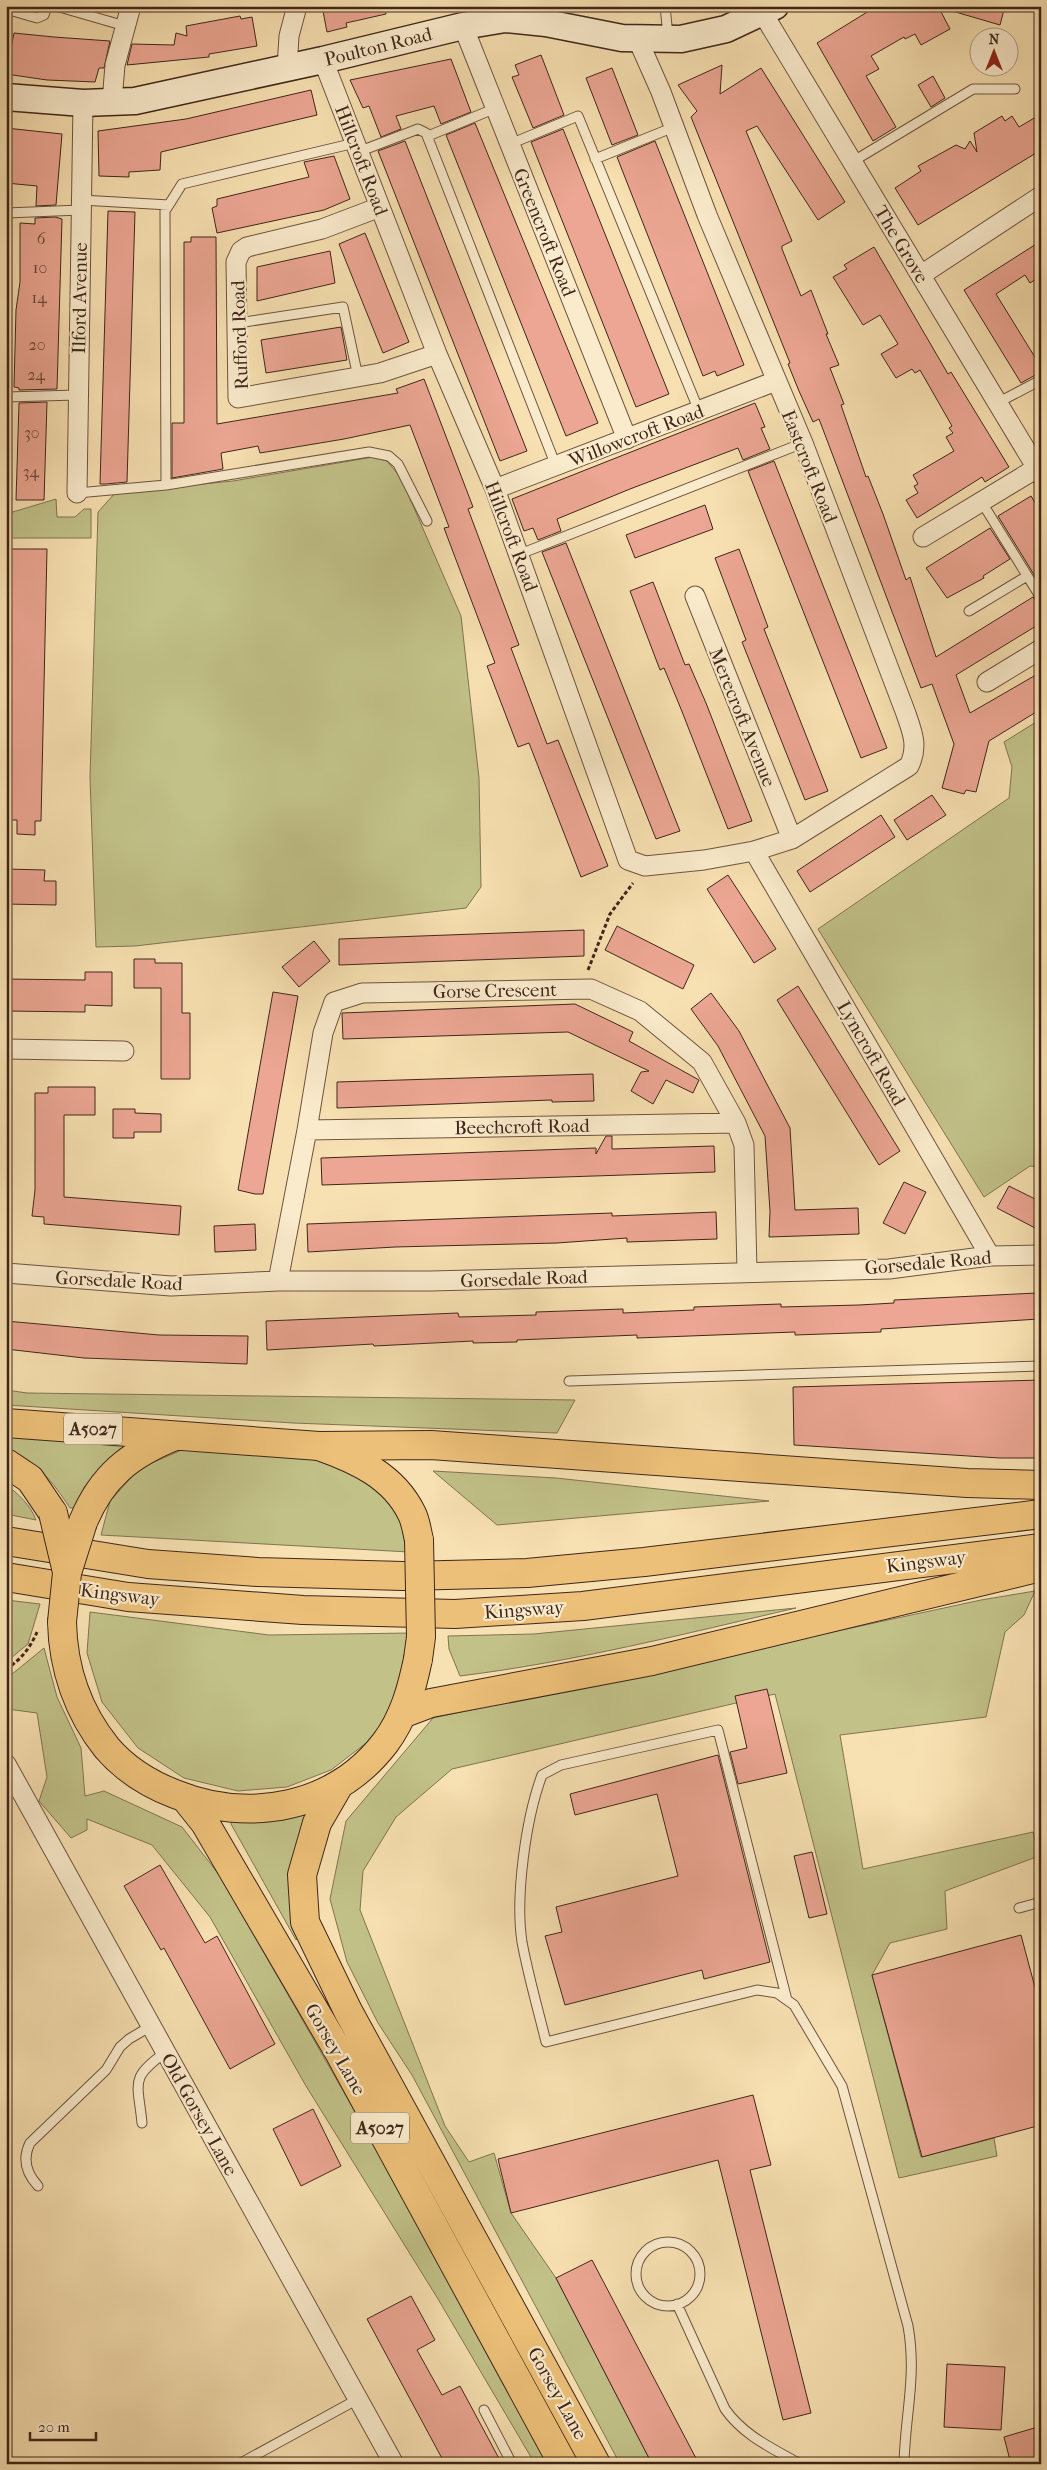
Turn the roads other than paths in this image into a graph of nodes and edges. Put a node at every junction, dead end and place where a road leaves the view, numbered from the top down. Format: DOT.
graph roads {
  1 [pos="47,6"];
  2 [pos="56,6"];
  3 [pos="130,6"];
  4 [pos="297,6"];
  5 [pos="666,6"];
  6 [pos="6,9"];
  7 [pos="769,9"];
  8 [pos="472,19"];
  9 [pos="125,26"];
  10 [pos="638,40"];
  11 [pos="668,40"];
  12 [pos="322,60"];
  13 [pos="287,68"];
  14 [pos="1015,89"];
  15 [pos="6,97"];
  16 [pos="112,102"];
  17 [pos="83,103"];
  18 [pos="496,108"];
  19 [pos="674,127"];
  20 [pos="428,136"];
  21 [pos="510,144"];
  22 [pos="357,147"];
  23 [pos="595,159"];
  24 [pos="852,162"];
  25 [pos="1041,196"];
  26 [pos="81,205"];
  27 [pos="169,205"];
  28 [pos="380,207"];
  29 [pos="6,213"];
  30 [pos="921,275"];
  31 [pos="238,323"];
  32 [pos="436,354"];
  33 [pos="358,377"];
  34 [pos="1041,380"];
  35 [pos="776,381"];
  36 [pos="77,396"];
  37 [pos="6,397"];
  38 [pos="998,403"];
  39 [pos="699,411"];
  40 [pos="627,439"];
  41 [pos="803,443"];
  42 [pos="556,466"];
  43 [pos="1040,473"];
  44 [pos="166,485"];
  45 [pos="495,489"];
  46 [pos="77,494"];
  47 [pos="981,501"];
  48 [pos="427,522"];
  49 [pos="923,537"];
  50 [pos="520,554"];
  51 [pos="1027,576"];
  52 [pos="695,596"];
  53 [pos="1041,598"];
  54 [pos="969,611"];
  55 [pos="1041,650"];
  56 [pos="987,682"];
  57 [pos="792,839"];
  58 [pos="754,851"];
  59 [pos="6,1049"];
  60 [pos="124,1050"];
  61 [pos="736,1123"];
  62 [pos="307,1130"];
  63 [pos="1041,1255"];
  64 [pos="990,1256"];
  65 [pos="746,1271"];
  66 [pos="6,1273"];
  67 [pos="278,1281"];
  68 [pos="1041,1366"];
  69 [pos="569,1381"];
  70 [pos="6,1423"];
  71 [pos="179,1435"];
  72 [pos="319,1446"];
  73 [pos="6,1463"];
  74 [pos="1041,1485"];
  75 [pos="1041,1514"];
  76 [pos="6,1541"];
  77 [pos="1041,1548"];
  78 [pos="1041,1567"];
  79 [pos="67,1573"];
  80 [pos="6,1577"];
  81 [pos="402,1714"];
  82 [pos="6,1764"];
  83 [pos="340,1785"];
  84 [pos="185,1798"];
  85 [pos="1041,1902"];
  86 [pos="1019,1908"];
  87 [pos="787,2000"];
  88 [pos="151,2026"];
  89 [pos="166,2052"];
  90 [pos="142,2123"];
  91 [pos="38,2186"];
  92 [pos="677,2304"];
  93 [pos="358,2399"];
  94 [pos="484,2410"];
  95 [pos="239,2464"];
  96 [pos="394,2464"];
  97 [pos="512,2464"];
  98 [pos="563,2464"];
  99 [pos="596,2464"];
  100 [pos="800,2464"];
  101 [pos="904,2464"];
  1 -- 6 [label="lane"];
  2 -- 9 [label="lane"];
  3 -- 9 [label="street"];
  4 -- 13 [label="street"];
  5 -- 11 [label="lane"];
  7 -- 11 [label="main road, Poulton Road"];
  7 -- 24 [label="street, The Grove"];
  8 -- 10 [label="main road, Poulton Road"];
  8 -- 12 [label="main road, Poulton Road"];
  8 -- 18 [label="street, Greencroft Road"];
  9 -- 16 [label="street"];
  10 -- 11 [label="main road, Poulton Road"];
  10 -- 19 [label="street, Eastcroft Road"];
  12 -- 13 [label="main road, Poulton Road"];
  12 -- 22 [label="street, Hillcroft Road"];
  13 -- 16 [label="main road, Poulton Road"];
  14 -- 24 [label="lane"];
  15 -- 17 [label="main road, Poulton Road"];
  16 -- 17 [label="main road, Poulton Road"];
  17 -- 26 [label="street, Ilford Avenue"];
  18 -- 20 [label="lane"];
  18 -- 21 [label="street, Greencroft Road"];
  19 -- 23 [label="lane"];
  19 -- 35 [label="street, Eastcroft Road"];
  20 -- 22 [label="lane"];
  20 -- 42 [label="lane"];
  21 -- 23 [label="lane"];
  21 -- 40 [label="street, Greencroft Road"];
  22 -- 27 [label="lane"];
  22 -- 28 [label="street, Hillcroft Road"];
  23 -- 39 [label="lane"];
  24 -- 30 [label="street, The Grove"];
  25 -- 30 [label="street"];
  26 -- 27 [label="lane"];
  26 -- 29 [label="lane"];
  26 -- 36 [label="street, Ilford Avenue"];
  27 -- 44 [label="lane"];
  28 -- 31 [label="street, Rufford Road"];
  28 -- 32 [label="street, Hillcroft Road"];
  30 -- 38 [label="street, The Grove"];
  31 -- 33 [label="lane"];
  31 -- 33 [label="street, Rufford Road"];
  32 -- 33 [label="street, Rufford Road"];
  32 -- 45 [label="street, Hillcroft Road"];
  34 -- 38 [label="lane"];
  35 -- 39 [label="street, Willowcroft Road"];
  35 -- 41 [label="street, Eastcroft Road"];
  36 -- 37 [label="lane"];
  36 -- 46 [label="street, Ilford Avenue"];
  38 -- 43 [label="street, The Grove"];
  39 -- 40 [label="street, Willowcroft Road"];
  40 -- 42 [label="street, Willowcroft Road"];
  41 -- 50 [label="lane"];
  41 -- 57 [label="street, Eastcroft Road"];
  42 -- 45 [label="street, Willowcroft Road"];
  43 -- 47 [label="street"];
  44 -- 46 [label="lane"];
  44 -- 48 [label="lane"];
  45 -- 50 [label="street, Hillcroft Road"];
  47 -- 49 [label="street"];
  47 -- 51 [label="lane"];
  50 -- 58 [label="street, Hillcroft Road"];
  51 -- 53 [label="lane"];
  51 -- 54 [label="lane"];
  52 -- 57 [label="street, Merecroft Avenue"];
  55 -- 56 [label="street"];
  57 -- 58 [label="street"];
  58 -- 64 [label="street, Lyncroft Road"];
  59 -- 60 [label="street"];
  61 -- 62 [label="street, Beechcroft Road"];
  61 -- 62 [label="street, Gorse Crescent"];
  61 -- 65 [label="street, Gorse Crescent"];
  62 -- 67 [label="street, Gorse Crescent"];
  63 -- 64 [label="street, Gorsedale Road"];
  64 -- 65 [label="street, Gorsedale Road"];
  65 -- 67 [label="street, Gorsedale Road"];
  66 -- 67 [label="street, Gorsedale Road"];
  68 -- 69 [label="lane"];
  70 -- 71 [label="main road, A5027"];
  71 -- 72 [label="main road"];
  71 -- 79 [label="main road, bridge"];
  72 -- 74 [label="main road"];
  72 -- 81 [label="main road, bridge"];
  73 -- 79 [label="main road, bridge"];
  75 -- 76 [label="main road, Kingsway"];
  77 -- 80 [label="main road, Kingsway"];
  78 -- 81 [label="main road"];
  79 -- 84 [label="main road, bridge"];
  81 -- 83 [label="main road"];
  82 -- 88 [label="street, Old Gorsey Lane"];
  83 -- 84 [label="main road"];
  83 -- 99 [label="main road, Gorsey Lane / A5027"];
  84 -- 98 [label="main road, Gorsey Lane / A5027"];
  85 -- 86 [label="lane"];
  87 -- 87 [label="lane"];
  87 -- 101 [label="lane"];
  88 -- 89 [label="street, Old Gorsey Lane"];
  88 -- 91 [label="lane"];
  89 -- 90 [label="lane"];
  89 -- 93 [label="street, Old Gorsey Lane"];
  92 -- 92 [label="lane"];
  92 -- 100 [label="lane"];
  93 -- 95 [label="lane"];
  93 -- 96 [label="street, Old Gorsey Lane"];
  94 -- 97 [label="lane"];
}
